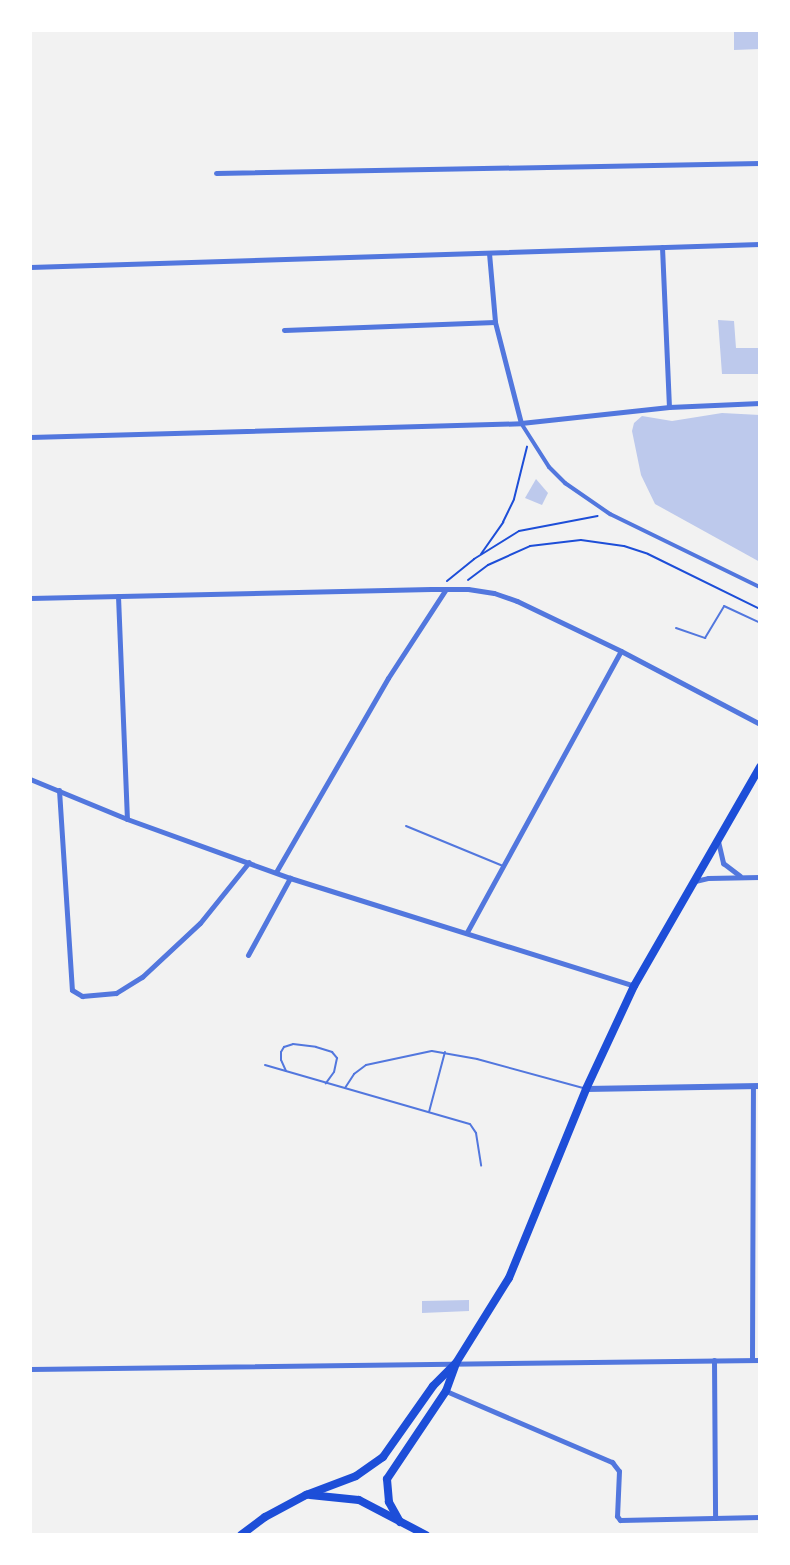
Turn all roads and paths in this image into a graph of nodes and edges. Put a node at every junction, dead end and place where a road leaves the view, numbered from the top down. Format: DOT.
graph roads {
  1 [pos="760,163"];
  2 [pos="216,173"];
  3 [pos="760,244"];
  4 [pos="662,247"];
  5 [pos="489,252"];
  6 [pos="30,267"];
  7 [pos="495,322"];
  8 [pos="284,330"];
  9 [pos="760,403"];
  10 [pos="669,407"];
  11 [pos="521,423"];
  12 [pos="529,436"];
  13 [pos="30,437"];
  14 [pos="610,514"];
  15 [pos="480,555"];
  16 [pos="760,586"];
  17 [pos="438,589"];
  18 [pos="468,589"];
  19 [pos="446,590"];
  20 [pos="118,596"];
  21 [pos="30,598"];
  22 [pos="760,609"];
  23 [pos="760,623"];
  24 [pos="676,628"];
  25 [pos="621,651"];
  26 [pos="760,724"];
  27 [pos="760,767"];
  28 [pos="30,779"];
  29 [pos="59,790"];
  30 [pos="127,819"];
  31 [pos="406,826"];
  32 [pos="718,837"];
  33 [pos="249,862"];
  34 [pos="503,866"];
  35 [pos="276,872"];
  36 [pos="741,877"];
  37 [pos="760,877"];
  38 [pos="290,878"];
  39 [pos="691,883"];
  40 [pos="467,932"];
  41 [pos="248,955"];
  42 [pos="633,986"];
  43 [pos="445,1052"];
  44 [pos="265,1065"];
  45 [pos="286,1071"];
  46 [pos="326,1083"];
  47 [pos="756,1086"];
  48 [pos="345,1088"];
  49 [pos="586,1089"];
  50 [pos="429,1112"];
  51 [pos="481,1166"];
  52 [pos="714,1360"];
  53 [pos="752,1360"];
  54 [pos="760,1360"];
  55 [pos="456,1363"];
  56 [pos="30,1369"];
  57 [pos="446,1391"];
  58 [pos="306,1495"];
  59 [pos="760,1517"];
  60 [pos="715,1518"];
  61 [pos="400,1522"];
  62 [pos="416,1533"];
  63 [pos="241,1535"];
  64 [pos="426,1535"];
  1 -- 2 [label="street"];
  3 -- 4 [label="street"];
  4 -- 5 [label="street"];
  4 -- 10 [label="street"];
  5 -- 6 [label="street"];
  5 -- 7 [label="street"];
  7 -- 8 [label="street"];
  7 -- 11 [label="street"];
  9 -- 10 [label="street"];
  10 -- 11 [label="street"];
  11 -- 12 [label="street"];
  11 -- 13 [label="street"];
  12 -- 14 [label="street"];
  12 -- 15 [label="path"];
  14 -- 15 [label="path"];
  14 -- 16 [label="street"];
  15 -- 17 [label="path"];
  17 -- 19 [label="street"];
  17 -- 20 [label="street"];
  18 -- 19 [label="street"];
  18 -- 22 [label="path"];
  18 -- 25 [label="street"];
  19 -- 35 [label="street"];
  20 -- 21 [label="street"];
  20 -- 30 [label="street"];
  23 -- 24 [label="lane"];
  25 -- 26 [label="street"];
  25 -- 34 [label="street"];
  27 -- 32 [label="main road"];
  28 -- 29 [label="street"];
  29 -- 30 [label="street"];
  29 -- 33 [label="street"];
  30 -- 33 [label="street"];
  31 -- 34 [label="lane"];
  32 -- 36 [label="street"];
  32 -- 39 [label="main road"];
  33 -- 35 [label="street"];
  34 -- 40 [label="street"];
  35 -- 38 [label="street"];
  36 -- 37 [label="street"];
  36 -- 39 [label="street"];
  38 -- 40 [label="street"];
  38 -- 41 [label="street"];
  39 -- 42 [label="main road"];
  40 -- 42 [label="street"];
  42 -- 49 [label="main road"];
  43 -- 48 [label="lane"];
  43 -- 49 [label="lane"];
  43 -- 50 [label="lane"];
  44 -- 45 [label="lane"];
  45 -- 46 [label="lane"];
  45 -- 46 [label="lane"];
  46 -- 48 [label="lane"];
  47 -- 49 [label="street"];
  47 -- 53 [label="street"];
  48 -- 50 [label="lane"];
  49 -- 55 [label="main road"];
  50 -- 51 [label="lane"];
  52 -- 53 [label="street"];
  52 -- 55 [label="street"];
  52 -- 60 [label="street"];
  53 -- 54 [label="street"];
  55 -- 56 [label="street"];
  55 -- 57 [label="main road"];
  55 -- 58 [label="main road"];
  57 -- 60 [label="street"];
  57 -- 61 [label="main road"];
  58 -- 61 [label="main road"];
  58 -- 63 [label="main road"];
  59 -- 60 [label="street"];
  61 -- 62 [label="main road"];
  62 -- 64 [label="main road"];
}
